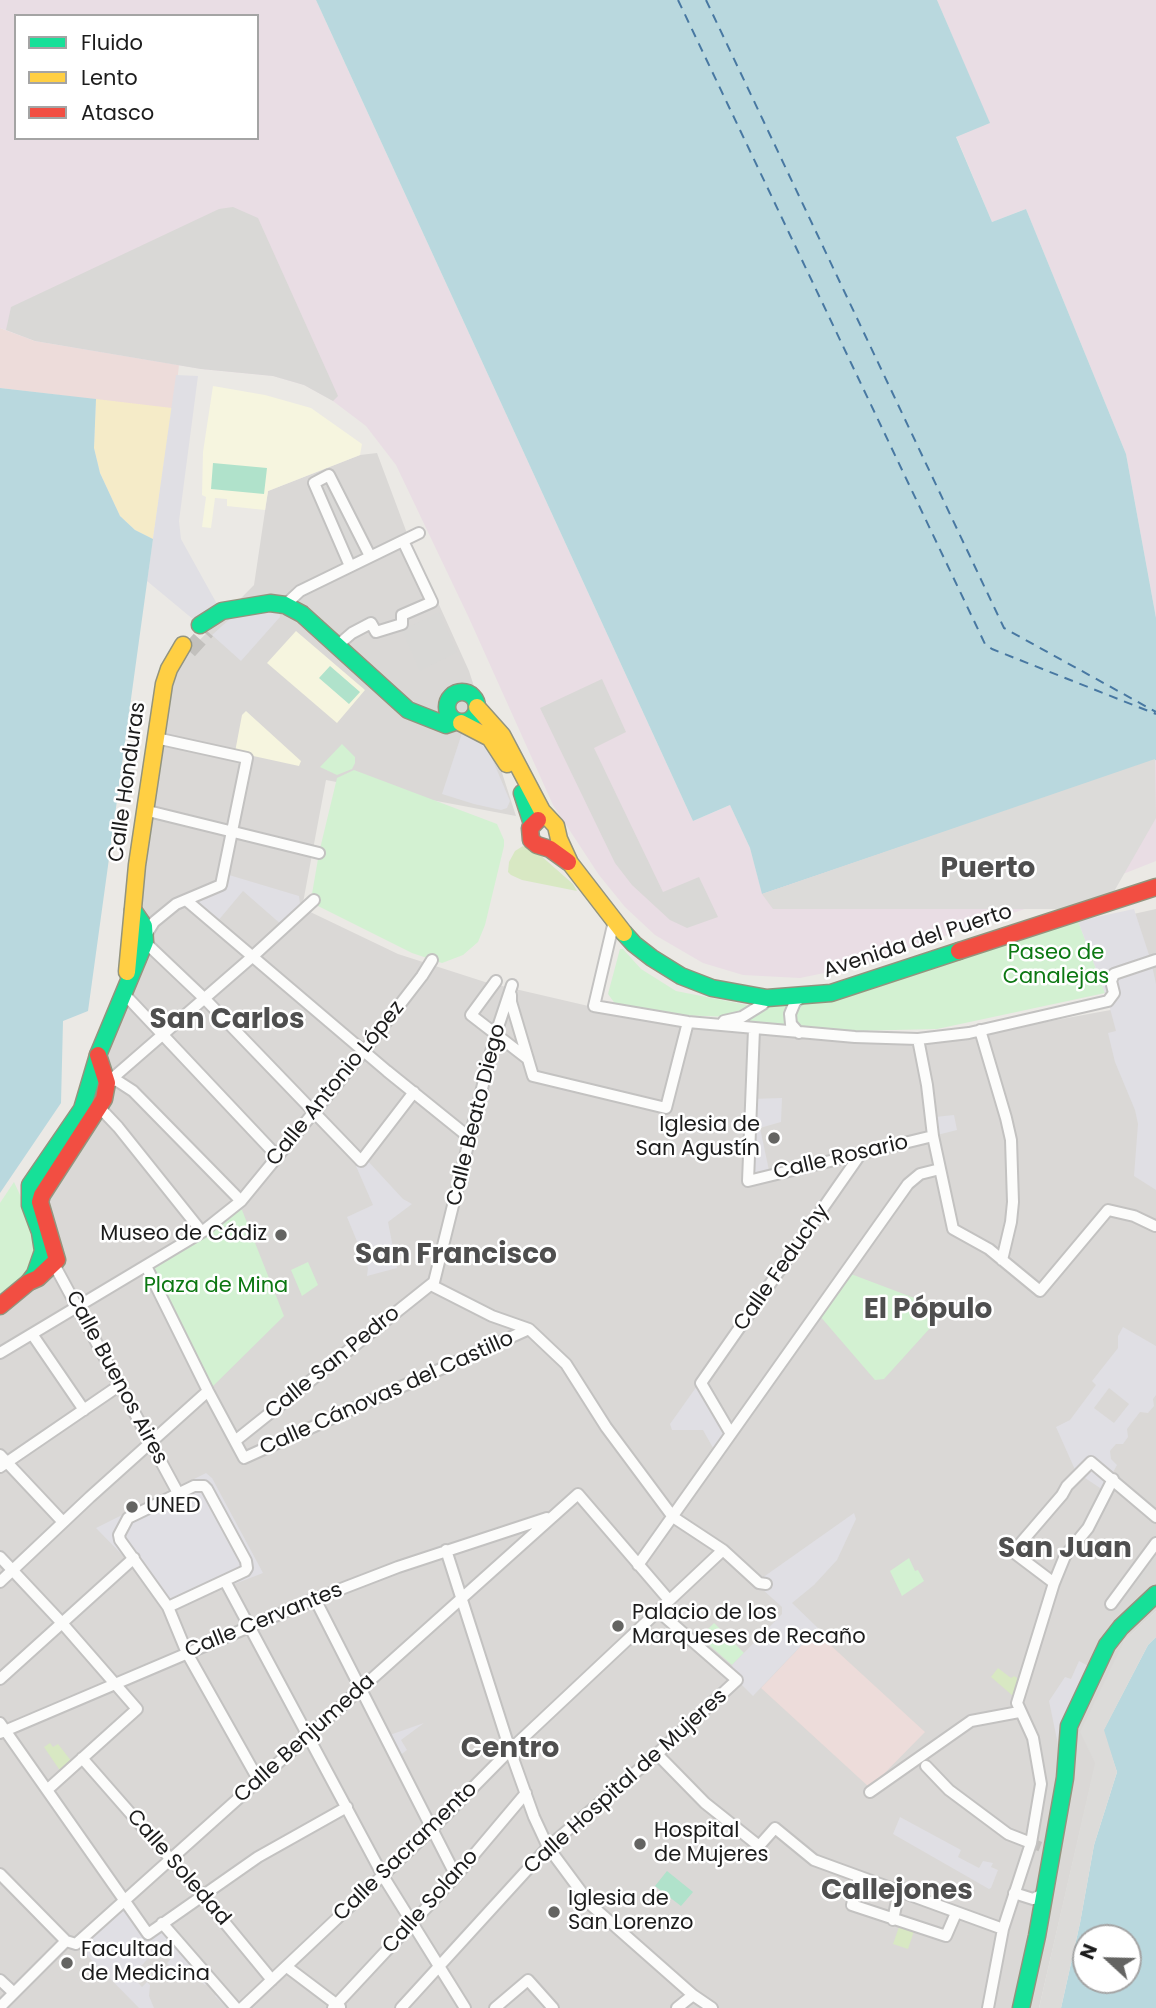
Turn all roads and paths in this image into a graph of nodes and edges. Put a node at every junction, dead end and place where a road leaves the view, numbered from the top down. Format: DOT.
graph roads {
  1 [pos="419,533"];
  2 [pos="403,541"];
  3 [pos="370,556"];
  4 [pos="350,566"];
  5 [pos="285,605"];
  6 [pos="204,628"];
  7 [pos="338,645"];
  8 [pos="186,648"];
  9 [pos="448,701"];
  10 [pos="403,705"];
  11 [pos="477,707"];
  12 [pos="458,722"];
  13 [pos="156,738"];
  14 [pos="145,810"];
  15 [pos="532,824"];
  16 [pos="553,827"];
  17 [pos="231,831"];
  18 [pos="545,847"];
  19 [pos="319,853"];
  20 [pos="570,863"];
  21 [pos="1156,887"];
  22 [pos="186,900"];
  23 [pos="314,900"];
  24 [pos="133,910"];
  25 [pos="614,921"];
  26 [pos="146,939"];
  27 [pos="252,957"];
  28 [pos="432,960"];
  29 [pos="1154,960"];
  30 [pos="496,981"];
  31 [pos="127,982"];
  32 [pos="802,997"];
  33 [pos="766,998"];
  34 [pos="205,999"];
  35 [pos="688,1022"];
  36 [pos="707,1023"];
  37 [pos="754,1029"];
  38 [pos="980,1030"];
  39 [pos="799,1033"];
  40 [pos="164,1034"];
  41 [pos="495,1036"];
  42 [pos="918,1039"];
  43 [pos="364,1051"];
  44 [pos="98,1055"];
  45 [pos="528,1059"];
  46 [pos="107,1083"];
  47 [pos="414,1092"];
  48 [pos="100,1108"];
  49 [pos="315,1112"];
  50 [pos="933,1136"];
  51 [pos="470,1138"];
  52 [pos="862,1152"];
  53 [pos="277,1156"];
  54 [pos="940,1169"];
  55 [pos="238,1203"];
  56 [pos="1155,1226"];
  57 [pos="202,1232"];
  58 [pos="49,1258"];
  59 [pos="1002,1260"];
  60 [pos="146,1266"];
  61 [pos="431,1285"];
  62 [pos="0,1306"];
  63 [pos="78,1308"];
  64 [pos="529,1329"];
  65 [pos="32,1334"];
  66 [pos="0,1353"];
  67 [pos="120,1385"];
  68 [pos="208,1391"];
  69 [pos="83,1410"];
  70 [pos="731,1434"];
  71 [pos="234,1441"];
  72 [pos="151,1442"];
  73 [pos="2,1461"];
  74 [pos="1112,1479"];
  75 [pos="178,1493"];
  76 [pos="551,1516"];
  77 [pos="673,1517"];
  78 [pos="1156,1517"];
  79 [pos="63,1522"];
  80 [pos="526,1524"];
  81 [pos="533,1534"];
  82 [pos="1156,1543"];
  83 [pos="446,1550"];
  84 [pos="723,1550"];
  85 [pos="0,1557"];
  86 [pos="134,1558"];
  87 [pos="638,1565"];
  88 [pos="13,1570"];
  89 [pos="225,1581"];
  90 [pos="0,1582"];
  91 [pos="1054,1583"];
  92 [pos="766,1584"];
  93 [pos="1155,1594"];
  94 [pos="462,1598"];
  95 [pos="315,1599"];
  96 [pos="670,1600"];
  97 [pos="1111,1604"];
  98 [pos="168,1607"];
  99 [pos="658,1611"];
  100 [pos="62,1623"];
  101 [pos="250,1626"];
  102 [pos="187,1653"];
  103 [pos="0,1679"];
  104 [pos="115,1683"];
  105 [pos="359,1690"];
  106 [pos="1019,1712"];
  107 [pos="2,1729"];
  108 [pos="309,1736"];
  109 [pos="510,1750"];
  110 [pos="1067,1751"];
  111 [pos="657,1754"];
  112 [pos="82,1758"];
  113 [pos="926,1766"];
  114 [pos="259,1781"];
  115 [pos="47,1790"];
  116 [pos="870,1792"];
  117 [pos="526,1793"];
  118 [pos="347,1807"];
  119 [pos="432,1829"];
  120 [pos="1031,1843"];
  121 [pos="548,1847"];
  122 [pos="171,1860"];
  123 [pos="0,1874"];
  124 [pos="383,1876"];
  125 [pos="456,1876"];
  126 [pos="859,1877"];
  127 [pos="899,1891"];
  128 [pos="1014,1893"];
  129 [pos="202,1895"];
  130 [pos="1044,1895"];
  131 [pos="123,1901"];
  132 [pos="956,1913"];
  133 [pos="893,1920"];
  134 [pos="162,1923"];
  135 [pos="412,1923"];
  136 [pos="1003,1929"];
  137 [pos="71,1943"];
  138 [pos="287,1967"];
  139 [pos="440,1968"];
  140 [pos="0,1980"];
  141 [pos="272,1980"];
  142 [pos="14,1993"];
  143 [pos="693,1995"];
  144 [pos="0,2007"];
  145 [pos="337,2007"];
  146 [pos="236,2008"];
  147 [pos="242,2008"];
  148 [pos="401,2008"];
  149 [pos="465,2008"];
  150 [pos="495,2008"];
  151 [pos="553,2008"];
  152 [pos="677,2008"];
  153 [pos="712,2008"];
  154 [pos="988,2008"];
  155 [pos="1021,2008"];
  1 -- 2 [label="street"];
  2 -- 3 [label="street"];
  2 -- 7 [label="street"];
  3 -- 4 [label="street"];
  3 -- 4 [label="street"];
  4 -- 5 [label="street"];
  5 -- 6 [label="street"];
  5 -- 7 [label="street"];
  7 -- 10 [label="street"];
  8 -- 13 [label="street, Calle Honduras"];
  9 -- 10 [label="street"];
  9 -- 11 [label="street"];
  9 -- 12 [label="street"];
  10 -- 12 [label="street"];
  11 -- 12 [label="street"];
  11 -- 16 [label="street, Avenida del Puerto"];
  12 -- 15 [label="street"];
  13 -- 14 [label="street, Calle Honduras"];
  13 -- 17 [label="street"];
  14 -- 17 [label="street"];
  14 -- 24 [label="street, Calle Honduras"];
  15 -- 16 [label="street"];
  15 -- 18 [label="street"];
  16 -- 18 [label="street"];
  16 -- 20 [label="street, Avenida del Puerto"];
  17 -- 19 [label="street"];
  17 -- 22 [label="street"];
  18 -- 20 [label="street, Avenida del Puerto"];
  20 -- 25 [label="street, Avenida del Puerto"];
  21 -- 32 [label="street, Avenida del Puerto"];
  22 -- 26 [label="street"];
  22 -- 27 [label="street"];
  23 -- 27 [label="street"];
  24 -- 26 [label="street"];
  24 -- 31 [label="street, Calle Honduras"];
  25 -- 33 [label="street, Avenida del Puerto"];
  25 -- 35 [label="street"];
  26 -- 31 [label="street"];
  26 -- 34 [label="street"];
  27 -- 34 [label="street"];
  27 -- 43 [label="street"];
  28 -- 43 [label="street, Calle Antonio López"];
  29 -- 38 [label="street"];
  30 -- 41 [label="street"];
  31 -- 40 [label="street"];
  31 -- 44 [label="street"];
  32 -- 33 [label="street, Avenida del Puerto"];
  32 -- 39 [label="street"];
  33 -- 36 [label="street"];
  34 -- 40 [label="street"];
  34 -- 49 [label="street"];
  35 -- 36 [label="street"];
  35 -- 45 [label="street"];
  36 -- 37 [label="street"];
  37 -- 39 [label="street"];
  37 -- 52 [label="street, Calle Rosario"];
  38 -- 42 [label="street"];
  38 -- 59 [label="street"];
  39 -- 42 [label="street"];
  40 -- 46 [label="street"];
  40 -- 53 [label="street"];
  41 -- 45 [label="street"];
  41 -- 45 [label="street, Calle Beato Diego"];
  41 -- 51 [label="street, Calle Beato Diego"];
  42 -- 50 [label="street"];
  43 -- 47 [label="street"];
  43 -- 49 [label="street, Calle Antonio López"];
  44 -- 46 [label="street"];
  44 -- 58 [label="street"];
  46 -- 48 [label="street"];
  46 -- 55 [label="street"];
  47 -- 49 [label="street"];
  47 -- 51 [label="street"];
  48 -- 57 [label="street"];
  48 -- 58 [label="street"];
  49 -- 53 [label="street, Calle Antonio López"];
  50 -- 52 [label="street, Calle Rosario"];
  50 -- 54 [label="street"];
  51 -- 61 [label="street, Calle Beato Diego"];
  52 -- 70 [label="street, Calle Feduchy"];
  53 -- 55 [label="street, Calle Antonio López"];
  54 -- 59 [label="street"];
  54 -- 70 [label="street"];
  55 -- 57 [label="street"];
  56 -- 59 [label="street"];
  57 -- 60 [label="street"];
  58 -- 62 [label="street"];
  58 -- 63 [label="street, Calle Buenos Aires"];
  60 -- 63 [label="street"];
  60 -- 68 [label="street"];
  61 -- 64 [label="street"];
  61 -- 71 [label="street, Calle San Pedro"];
  63 -- 65 [label="street"];
  63 -- 67 [label="street, Calle Buenos Aires"];
  64 -- 71 [label="street, Calle Cánovas del Castillo"];
  64 -- 77 [label="street"];
  65 -- 66 [label="street"];
  65 -- 69 [label="street"];
  67 -- 69 [label="street"];
  67 -- 72 [label="street, Calle Buenos Aires"];
  68 -- 71 [label="street"];
  68 -- 72 [label="street"];
  69 -- 73 [label="street"];
  70 -- 77 [label="street"];
  72 -- 75 [label="street, Calle Buenos Aires"];
  72 -- 79 [label="street"];
  73 -- 79 [label="street"];
  74 -- 78 [label="street"];
  74 -- 91 [label="street"];
  74 -- 91 [label="street"];
  75 -- 86 [label="street"];
  75 -- 89 [label="street"];
  76 -- 80 [label="street, Calle Cervantes"];
  76 -- 81 [label="street, Calle Benjumeda"];
  76 -- 87 [label="street, Calle Benjumeda"];
  77 -- 84 [label="street"];
  77 -- 87 [label="street"];
  79 -- 88 [label="street"];
  80 -- 81 [label="street"];
  80 -- 83 [label="street, Calle Cervantes"];
  81 -- 94 [label="street, Calle Benjumeda"];
  82 -- 97 [label="street"];
  83 -- 94 [label="street"];
  83 -- 95 [label="street, Calle Cervantes"];
  84 -- 92 [label="street"];
  84 -- 96 [label="street, Calle Sacramento"];
  85 -- 88 [label="street"];
  86 -- 98 [label="street"];
  86 -- 100 [label="street"];
  87 -- 96 [label="street"];
  88 -- 90 [label="street"];
  88 -- 100 [label="street"];
  89 -- 98 [label="street"];
  89 -- 101 [label="street"];
  91 -- 106 [label="street"];
  93 -- 110 [label="street"];
  94 -- 105 [label="street, Calle Benjumeda"];
  94 -- 109 [label="street"];
  95 -- 101 [label="street, Calle Cervantes"];
  95 -- 105 [label="street"];
  96 -- 99 [label="street, Calle Sacramento"];
  98 -- 102 [label="street"];
  99 -- 109 [label="street, Calle Sacramento"];
  99 -- 111 [label="street, Calle Hospital de Mujeres"];
  100 -- 103 [label="street"];
  100 -- 104 [label="street"];
  101 -- 102 [label="street, Calle Cervantes"];
  101 -- 108 [label="street"];
  102 -- 104 [label="street, Calle Cervantes"];
  102 -- 114 [label="street"];
  104 -- 107 [label="street, Calle Cervantes"];
  104 -- 112 [label="street"];
  105 -- 108 [label="street, Calle Benjumeda"];
  105 -- 119 [label="street"];
  106 -- 116 [label="street"];
  106 -- 120 [label="street"];
  107 -- 115 [label="street"];
  108 -- 114 [label="street, Calle Benjumeda"];
  108 -- 118 [label="street"];
  109 -- 117 [label="street"];
  109 -- 119 [label="street, Calle Sacramento"];
  110 -- 130 [label="street"];
  110 -- 130 [label="street"];
  111 -- 121 [label="street, Calle Hospital de Mujeres"];
  111 -- 126 [label="street"];
  112 -- 115 [label="street"];
  112 -- 122 [label="street, Calle Soledad"];
  113 -- 120 [label="street"];
  114 -- 122 [label="street, Calle Benjumeda"];
  115 -- 131 [label="street"];
  117 -- 121 [label="street"];
  117 -- 125 [label="street, Calle Solano"];
  118 -- 124 [label="street"];
  118 -- 129 [label="street"];
  119 -- 124 [label="street, Calle Sacramento"];
  119 -- 125 [label="street"];
  120 -- 128 [label="street"];
  121 -- 139 [label="street, Calle Hospital de Mujeres"];
  121 -- 143 [label="street"];
  122 -- 129 [label="street, Calle Soledad"];
  122 -- 131 [label="street, Calle Benjumeda"];
  123 -- 137 [label="street"];
  124 -- 135 [label="street"];
  124 -- 138 [label="street, Calle Sacramento"];
  125 -- 135 [label="street, Calle Solano"];
  126 -- 127 [label="street"];
  126 -- 133 [label="street"];
  127 -- 132 [label="street"];
  127 -- 133 [label="street"];
  128 -- 130 [label="street"];
  128 -- 136 [label="street"];
  129 -- 134 [label="street"];
  129 -- 141 [label="street, Calle Soledad"];
  130 -- 155 [label="street"];
  131 -- 134 [label="street"];
  131 -- 137 [label="street, Calle Benjumeda"];
  132 -- 133 [label="street"];
  132 -- 136 [label="street"];
  134 -- 146 [label="street"];
  135 -- 139 [label="street"];
  135 -- 145 [label="street, Calle Solano"];
  136 -- 154 [label="street"];
  137 -- 142 [label="street, Calle Benjumeda"];
  138 -- 141 [label="street, Calle Sacramento"];
  138 -- 145 [label="street"];
  139 -- 148 [label="street, Calle Hospital de Mujeres"];
  139 -- 149 [label="street"];
  140 -- 142 [label="street"];
  141 -- 147 [label="street, Calle Sacramento"];
  142 -- 144 [label="street, Calle Benjumeda"];
  143 -- 152 [label="street"];
  143 -- 153 [label="street"];
  150 -- 151 [label="street"];
}
